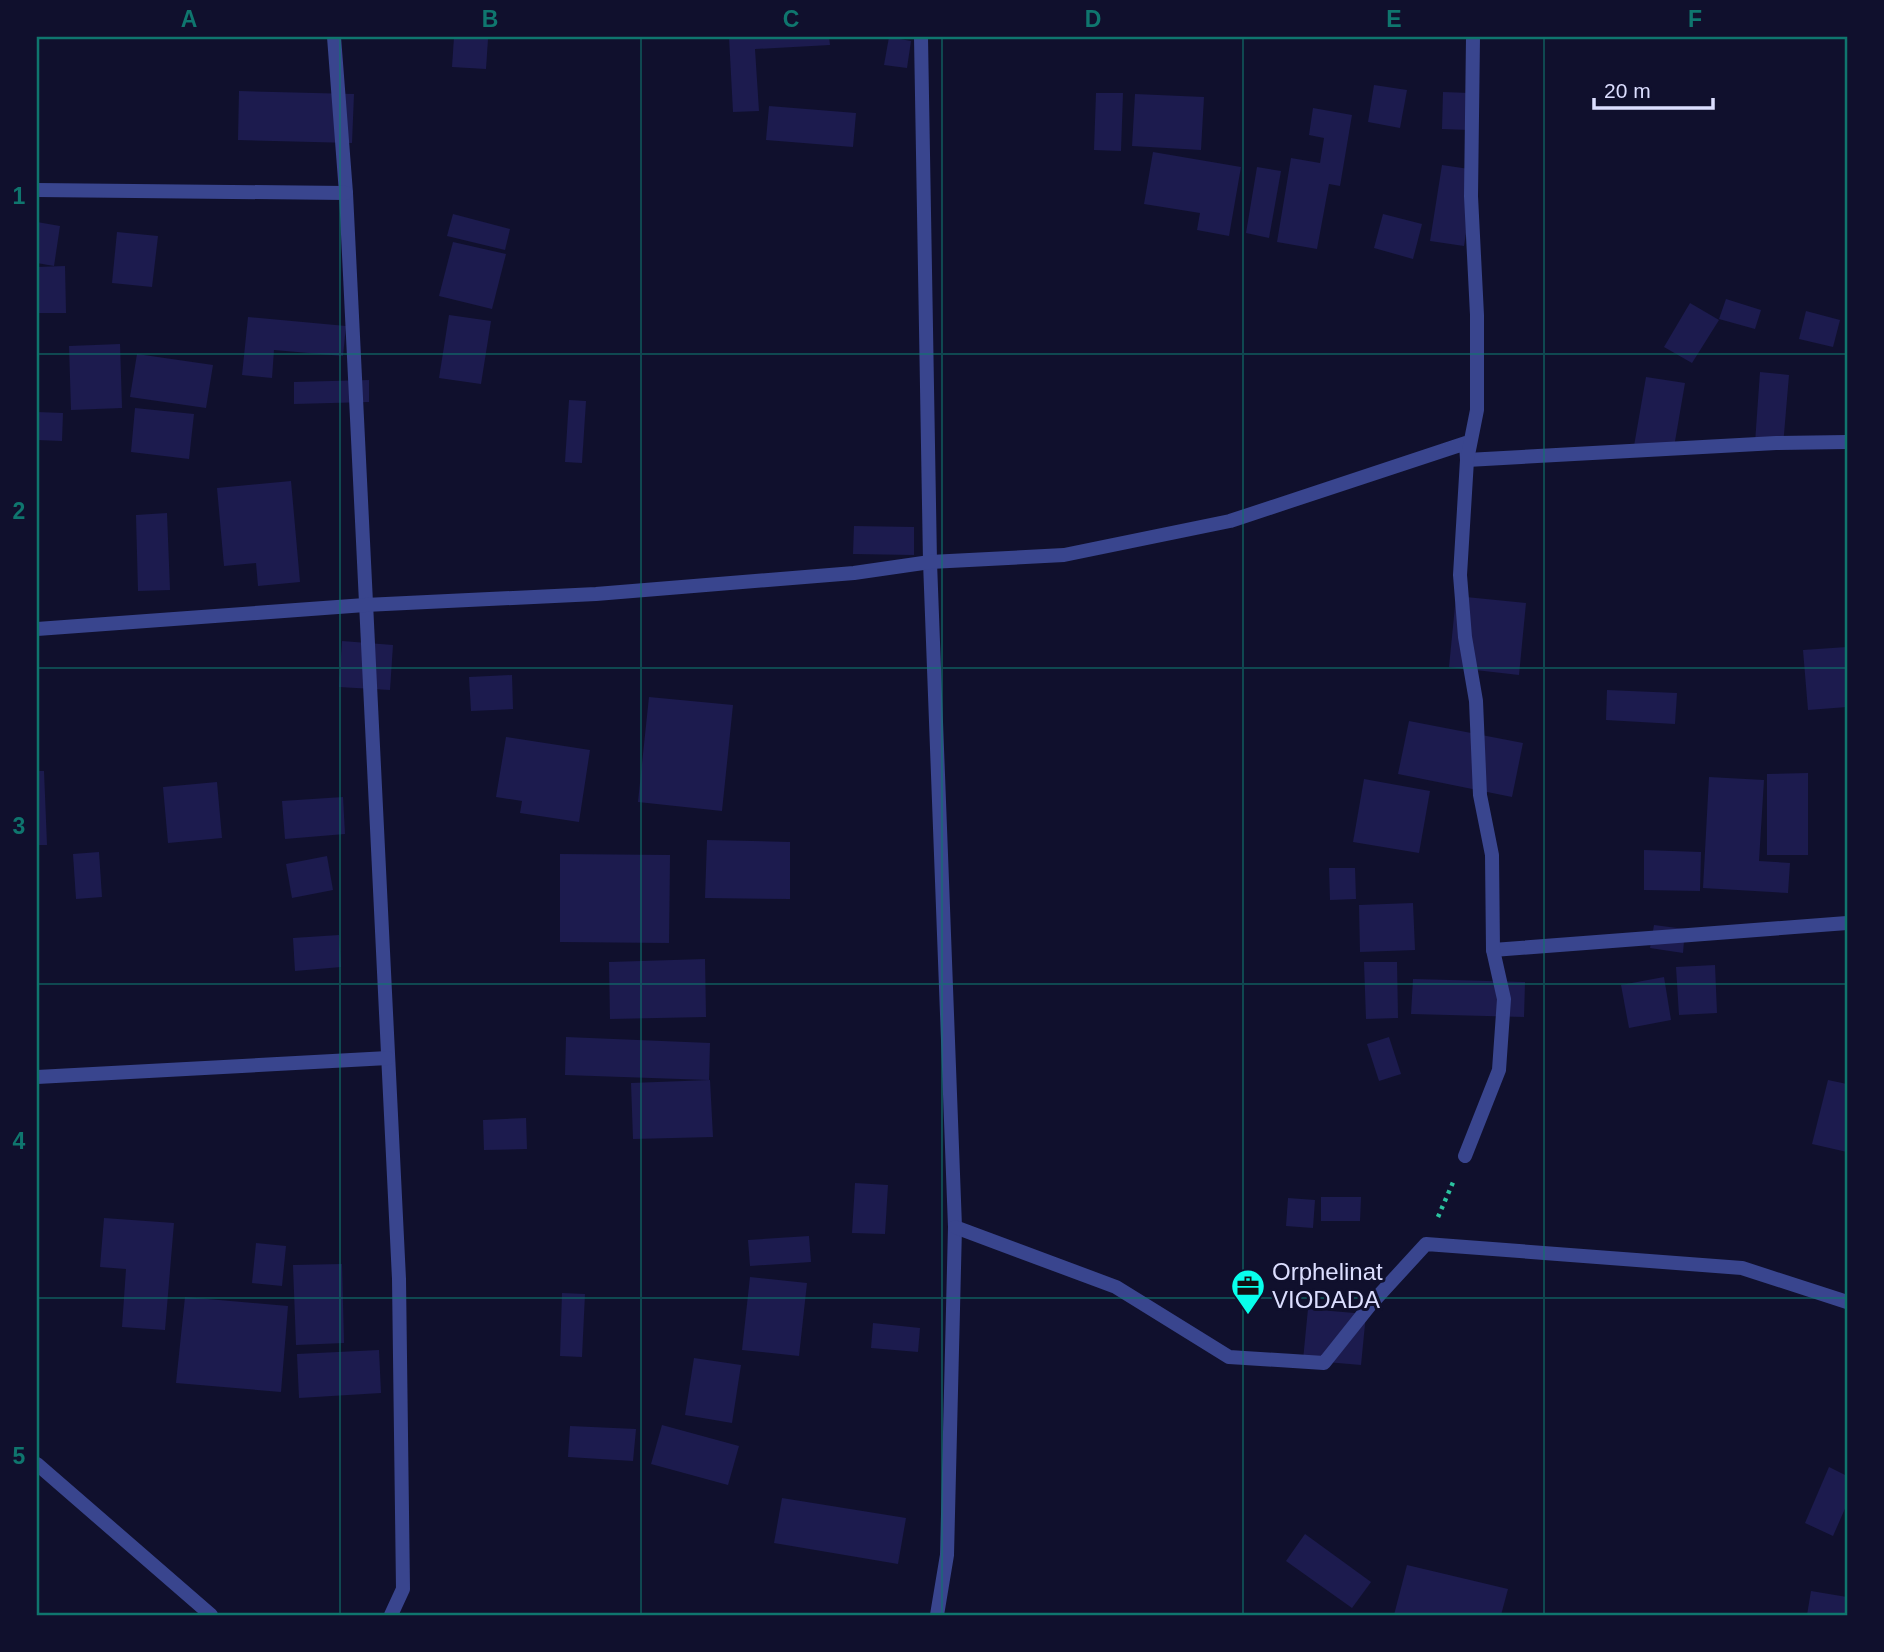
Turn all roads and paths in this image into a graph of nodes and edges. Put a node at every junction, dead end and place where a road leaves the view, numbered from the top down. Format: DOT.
graph roads {
  1 [pos="334,37"];
  2 [pos="921,37"];
  3 [pos="1473,37"];
  4 [pos="37,190"];
  5 [pos="346,193"];
  6 [pos="1847,442"];
  7 [pos="1467,460"];
  8 [pos="930,562"];
  9 [pos="365,606"];
  10 [pos="37,629"];
  11 [pos="1847,923"];
  12 [pos="1493,950"];
  13 [pos="388,1058"];
  14 [pos="37,1077"];
  15 [pos="1465,1156"];
  16 [pos="955,1227"];
  17 [pos="1426,1244"];
  18 [pos="1847,1302"];
  19 [pos="37,1464"];
  20 [pos="211,1615"];
  21 [pos="391,1615"];
  22 [pos="937,1615"];
  1 -- 5 [label="street"];
  2 -- 8 [label="street"];
  3 -- 7 [label="street"];
  4 -- 5 [label="street"];
  5 -- 9 [label="street"];
  6 -- 7 [label="street"];
  7 -- 8 [label="street"];
  7 -- 12 [label="street"];
  8 -- 9 [label="street"];
  8 -- 16 [label="street"];
  9 -- 10 [label="street"];
  9 -- 13 [label="street"];
  11 -- 12 [label="street"];
  12 -- 15 [label="street"];
  13 -- 14 [label="street"];
  13 -- 21 [label="street"];
  15 -- 17 [label="path"];
  16 -- 17 [label="street"];
  16 -- 22 [label="street"];
  17 -- 18 [label="street"];
  19 -- 20 [label="street"];
}
